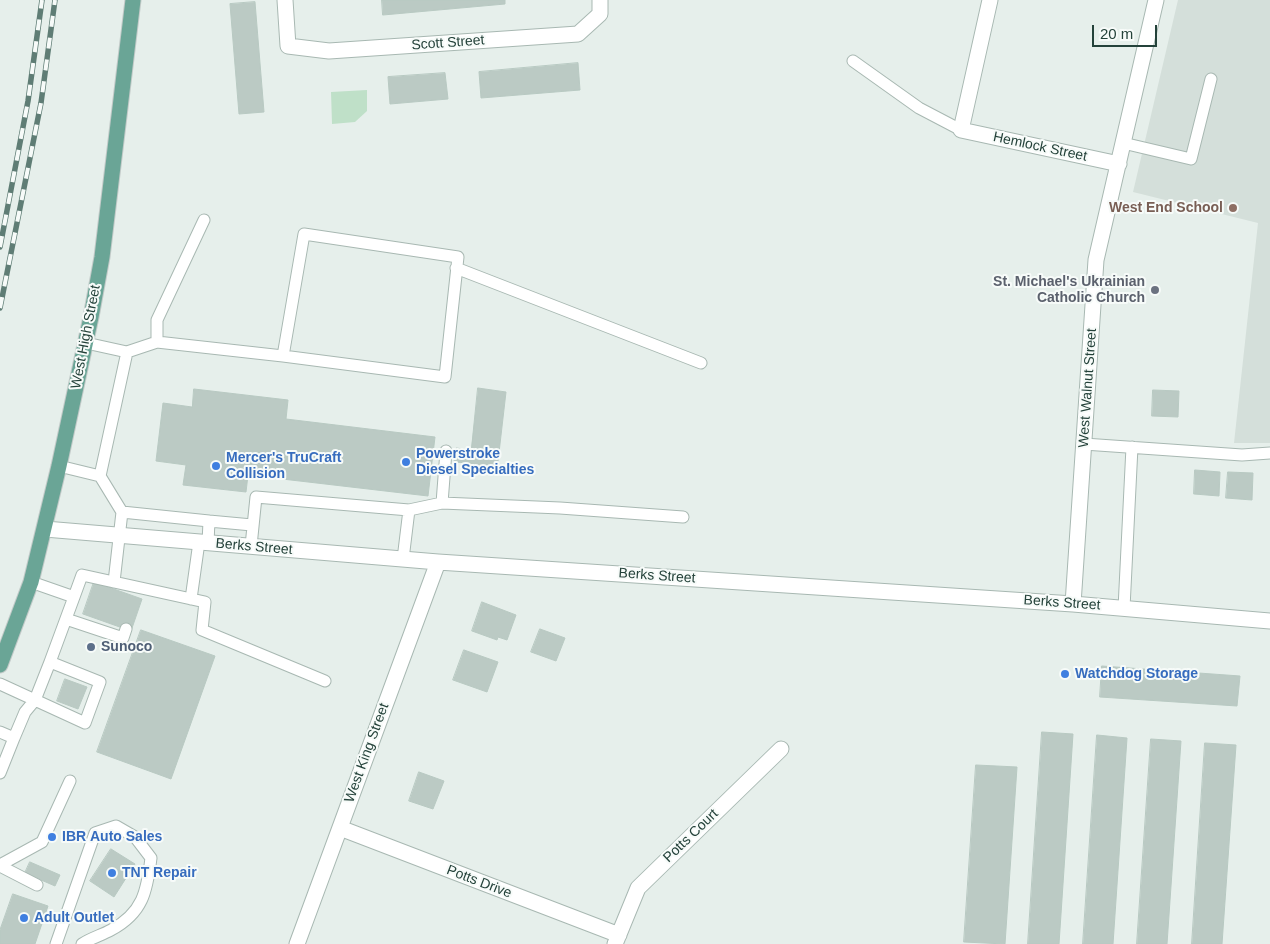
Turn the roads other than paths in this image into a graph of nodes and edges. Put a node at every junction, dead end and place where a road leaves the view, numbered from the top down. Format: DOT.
graph roads {
  1 [pos="133,0"];
  2 [pos="285,0"];
  3 [pos="990,0"];
  4 [pos="1156,0"];
  5 [pos="600,7"];
  6 [pos="854,61"];
  7 [pos="1211,79"];
  8 [pos="961,130"];
  9 [pos="1123,143"];
  10 [pos="1119,164"];
  11 [pos="204,220"];
  12 [pos="456,268"];
  13 [pos="157,342"];
  14 [pos="86,343"];
  15 [pos="127,352"];
  16 [pos="284,356"];
  17 [pos="701,363"];
  18 [pos="1084,444"];
  19 [pos="1132,448"];
  20 [pos="446,451"];
  21 [pos="1270,453"];
  22 [pos="59,466"];
  23 [pos="100,476"];
  24 [pos="442,503"];
  25 [pos="409,510"];
  26 [pos="122,512"];
  27 [pos="683,517"];
  28 [pos="209,521"];
  29 [pos="252,525"];
  30 [pos="45,529"];
  31 [pos="120,535"];
  32 [pos="203,542"];
  33 [pos="251,546"];
  34 [pos="403,559"];
  35 [pos="438,562"];
  36 [pos="31,582"];
  37 [pos="118,586"];
  38 [pos="74,597"];
  39 [pos="191,599"];
  40 [pos="1073,604"];
  41 [pos="1124,608"];
  42 [pos="66,619"];
  43 [pos="1270,621"];
  44 [pos="126,629"];
  45 [pos="50,662"];
  46 [pos="0,665"];
  47 [pos="325,681"];
  48 [pos="0,684"];
  49 [pos="35,700"];
  50 [pos="0,732"];
  51 [pos="14,738"];
  52 [pos="781,749"];
  53 [pos="0,772"];
  54 [pos="70,781"];
  55 [pos="340,828"];
  56 [pos="0,866"];
  57 [pos="37,885"];
  58 [pos="617,940"];
  59 [pos="56,944"];
  60 [pos="82,944"];
  61 [pos="297,944"];
  1 -- 14 [label="main road, West High Street"];
  2 -- 5 [label="street, Scott Street"];
  3 -- 8 [label="street"];
  4 -- 9 [label="street, West Walnut Street"];
  6 -- 8 [label="lane, Hemlock Street"];
  7 -- 9 [label="lane"];
  8 -- 10 [label="street, Hemlock Street"];
  9 -- 10 [label="street, West Walnut Street"];
  10 -- 18 [label="street, West Walnut Street"];
  11 -- 13 [label="lane"];
  12 -- 16 [label="lane"];
  12 -- 16 [label="lane"];
  12 -- 17 [label="lane"];
  13 -- 15 [label="lane"];
  13 -- 16 [label="lane"];
  14 -- 15 [label="lane"];
  14 -- 22 [label="main road, West High Street"];
  15 -- 23 [label="lane"];
  18 -- 19 [label="lane"];
  18 -- 40 [label="street, West Walnut Street"];
  19 -- 21 [label="lane"];
  19 -- 41 [label="lane"];
  20 -- 24 [label="lane"];
  22 -- 23 [label="lane"];
  22 -- 30 [label="main road, West High Street"];
  23 -- 26 [label="lane"];
  24 -- 25 [label="lane"];
  24 -- 27 [label="lane"];
  25 -- 29 [label="lane"];
  25 -- 34 [label="lane"];
  26 -- 28 [label="lane"];
  26 -- 31 [label="lane"];
  28 -- 29 [label="lane"];
  28 -- 32 [label="lane"];
  29 -- 33 [label="lane"];
  30 -- 31 [label="street, Berks Street"];
  30 -- 36 [label="main road, West High Street"];
  31 -- 32 [label="street, Berks Street"];
  31 -- 37 [label="lane"];
  32 -- 33 [label="street, Berks Street"];
  32 -- 39 [label="lane"];
  33 -- 34 [label="street, Berks Street"];
  34 -- 35 [label="street, Berks Street"];
  35 -- 40 [label="street, Berks Street"];
  35 -- 55 [label="street, West King Street"];
  36 -- 38 [label="lane"];
  36 -- 46 [label="main road, West High Street"];
  37 -- 38 [label="lane"];
  37 -- 39 [label="lane"];
  38 -- 42 [label="lane"];
  39 -- 47 [label="lane"];
  40 -- 41 [label="street, Berks Street"];
  41 -- 43 [label="street, Berks Street"];
  42 -- 44 [label="lane"];
  42 -- 45 [label="lane"];
  45 -- 49 [label="lane"];
  45 -- 49 [label="lane"];
  48 -- 49 [label="lane"];
  49 -- 51 [label="lane"];
  50 -- 51 [label="lane"];
  51 -- 53 [label="lane"];
  52 -- 58 [label="street, Potts Court"];
  54 -- 56 [label="lane"];
  55 -- 58 [label="street, Potts Drive"];
  55 -- 61 [label="street, West King Street"];
  56 -- 57 [label="lane"];
  59 -- 60 [label="lane"];
}
